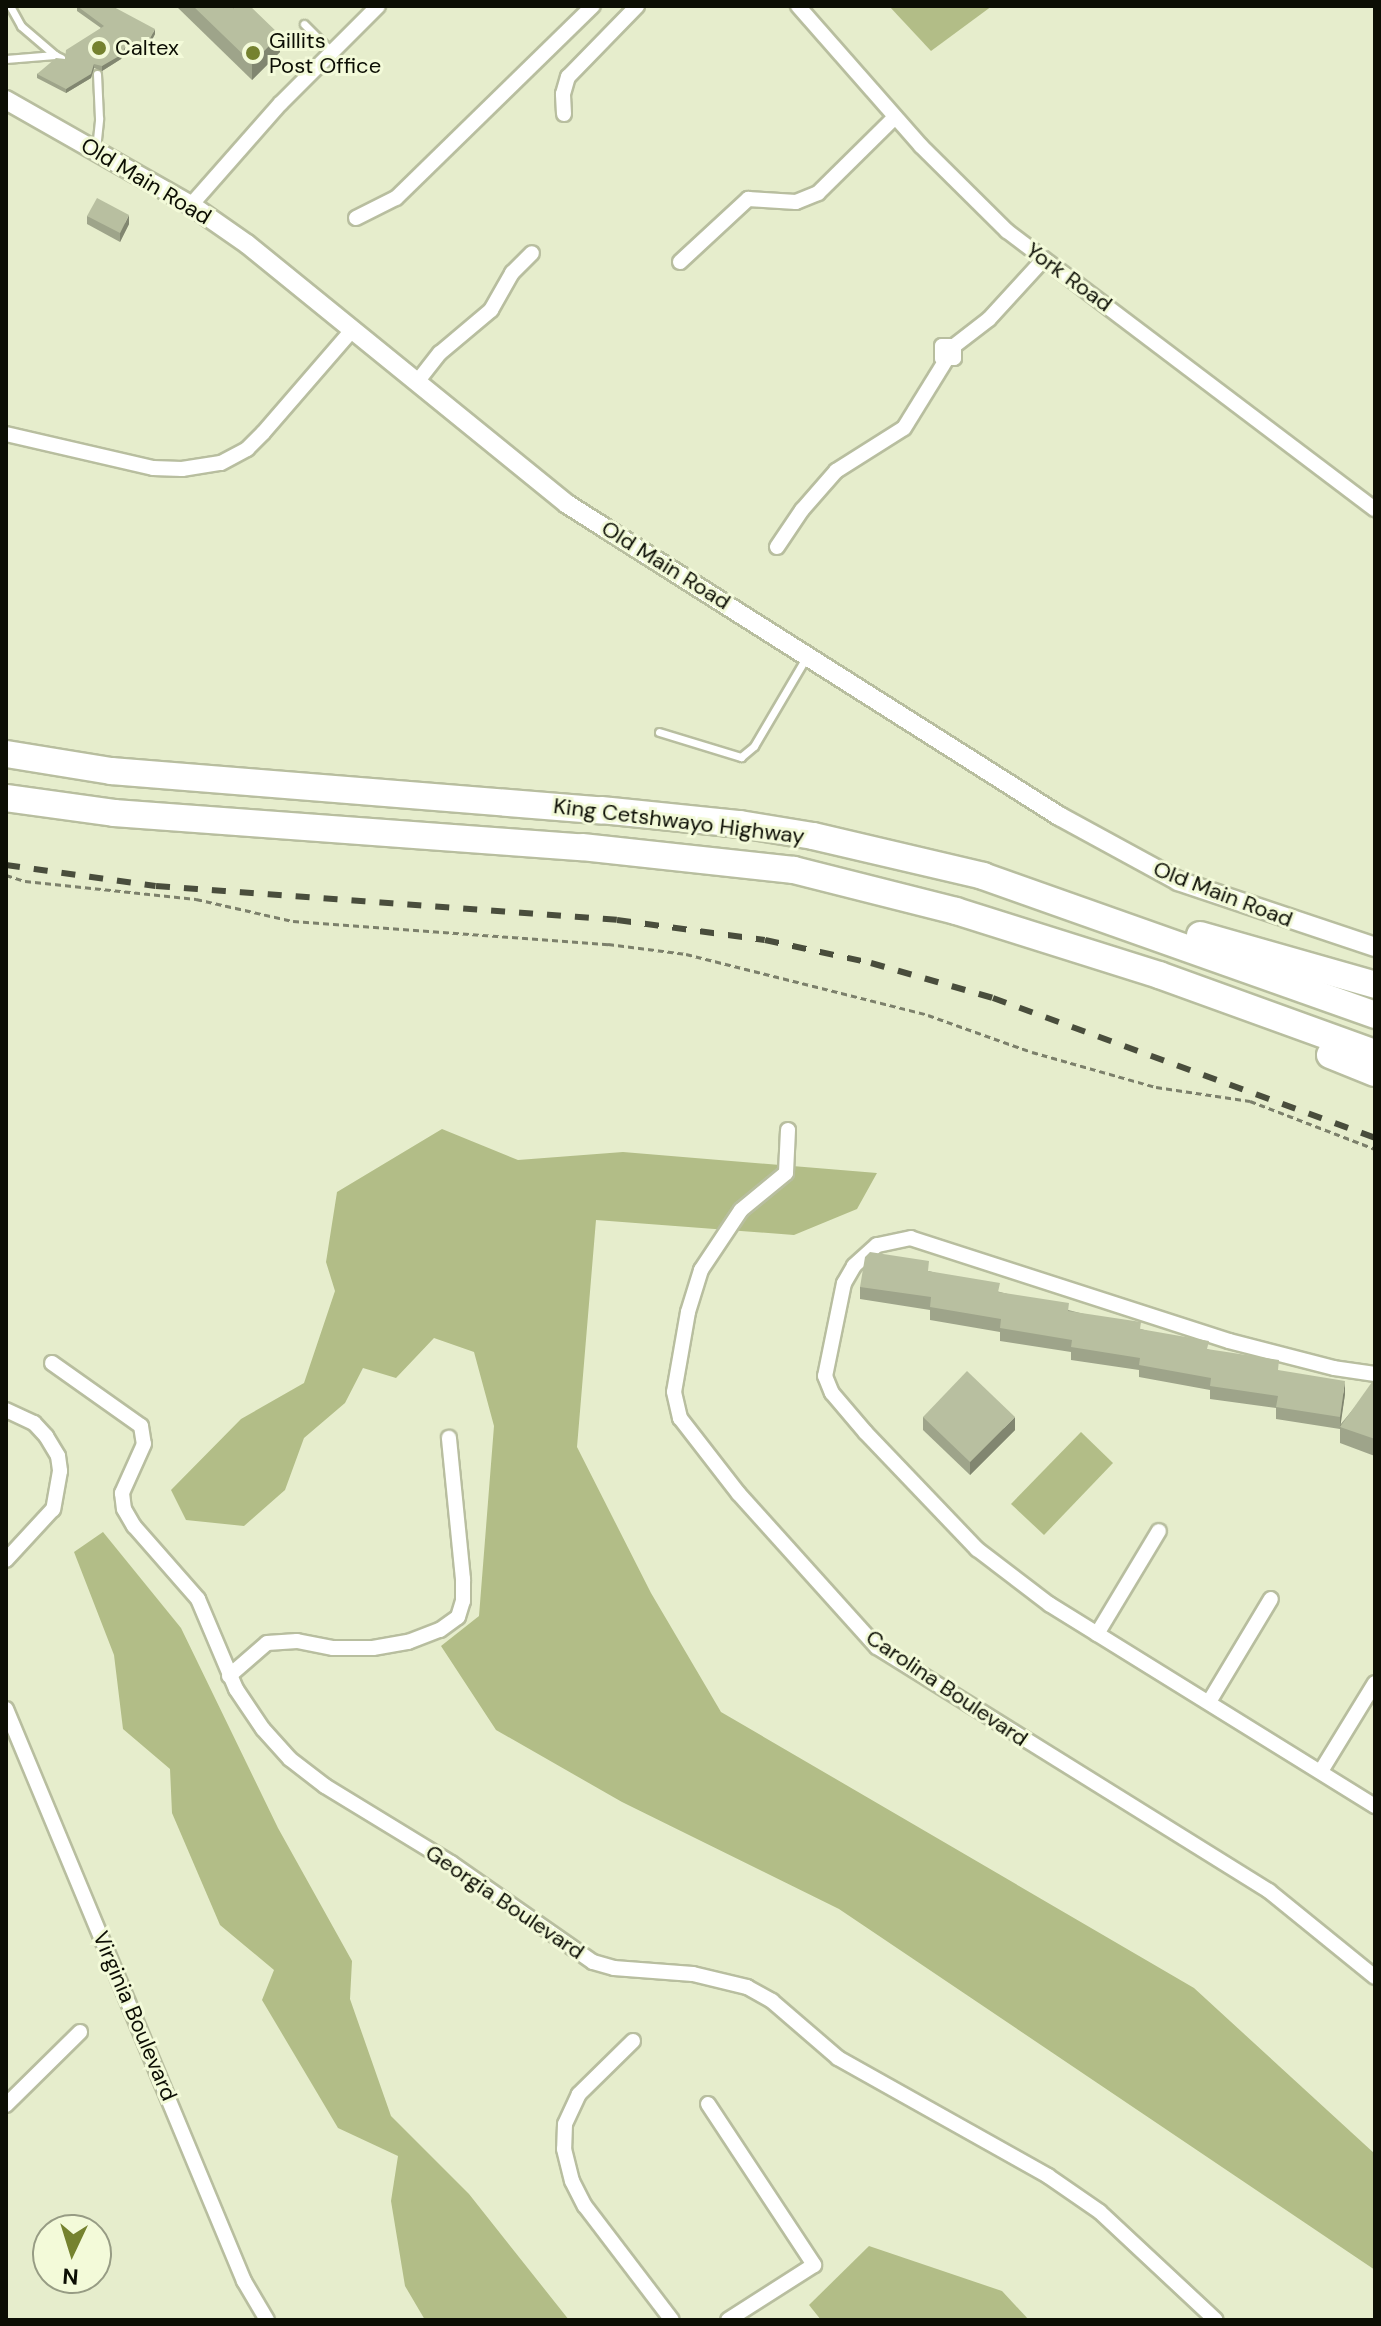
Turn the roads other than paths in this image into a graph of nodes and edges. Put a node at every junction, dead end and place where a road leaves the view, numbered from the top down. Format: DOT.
graph roads {
  1 [pos="378,6"];
  2 [pos="593,6"];
  3 [pos="637,6"];
  4 [pos="798,6"];
  5 [pos="8,7"];
  6 [pos="304,24"];
  7 [pos="332,52"];
  8 [pos="6,59"];
  9 [pos="97,74"];
  10 [pos="6,100"];
  11 [pos="564,114"];
  12 [pos="895,117"];
  13 [pos="96,151"];
  14 [pos="191,205"];
  15 [pos="356,218"];
  16 [pos="532,253"];
  17 [pos="1044,259"];
  18 [pos="680,262"];
  19 [pos="353,329"];
  20 [pos="417,382"];
  21 [pos="6,434"];
  22 [pos="1375,509"];
  23 [pos="777,547"];
  24 [pos="809,654"];
  25 [pos="659,732"];
  26 [pos="6,754"];
  27 [pos="6,798"];
  28 [pos="1084,909"];
  29 [pos="1375,947"];
  30 [pos="1088,953"];
  31 [pos="1375,985"];
  32 [pos="1375,1015"];
  33 [pos="1375,1053"];
  34 [pos="1375,1073"];
  35 [pos="788,1130"];
  36 [pos="52,1363"];
  37 [pos="1375,1374"];
  38 [pos="6,1410"];
  39 [pos="449,1438"];
  40 [pos="1159,1531"];
  41 [pos="6,1560"];
  42 [pos="1271,1599"];
  43 [pos="1097,1634"];
  44 [pos="229,1676"];
  45 [pos="1375,1683"];
  46 [pos="1209,1702"];
  47 [pos="6,1709"];
  48 [pos="1321,1771"];
  49 [pos="1375,1806"];
  50 [pos="1375,1977"];
  51 [pos="80,2032"];
  52 [pos="633,2041"];
  53 [pos="708,2104"];
  54 [pos="6,2105"];
  55 [pos="267,2320"];
  56 [pos="672,2320"];
  57 [pos="728,2320"];
  58 [pos="1216,2320"];
  1 -- 7 [label="street"];
  2 -- 15 [label="street"];
  3 -- 11 [label="street"];
  4 -- 12 [label="street, York Road"];
  5 -- 8 [label="lane"];
  6 -- 7 [label="lane"];
  7 -- 14 [label="street"];
  9 -- 13 [label="lane"];
  10 -- 13 [label="street, Old Main Road"];
  12 -- 17 [label="street, York Road"];
  12 -- 18 [label="street"];
  13 -- 14 [label="street, Old Main Road"];
  14 -- 19 [label="street, Old Main Road"];
  16 -- 20 [label="street"];
  17 -- 22 [label="street, York Road"];
  17 -- 23 [label="street"];
  19 -- 20 [label="street, Old Main Road"];
  19 -- 21 [label="street"];
  20 -- 24 [label="street, Old Main Road"];
  24 -- 25 [label="lane"];
  24 -- 29 [label="street, Old Main Road"];
  26 -- 28 [label="highway, King Cetshwayo Highway"];
  27 -- 30 [label="highway, King Cetshwayo Highway"];
  28 -- 31 [label="highway"];
  28 -- 32 [label="highway, King Cetshwayo Highway"];
  30 -- 33 [label="highway, King Cetshwayo Highway"];
  30 -- 34 [label="highway"];
  35 -- 50 [label="street, Carolina Boulevard"];
  36 -- 44 [label="street, Georgia Boulevard"];
  37 -- 43 [label="street"];
  38 -- 41 [label="street"];
  39 -- 44 [label="street"];
  40 -- 43 [label="street"];
  42 -- 46 [label="street"];
  43 -- 46 [label="street"];
  44 -- 58 [label="street, Georgia Boulevard"];
  45 -- 48 [label="street"];
  46 -- 48 [label="street"];
  47 -- 55 [label="street, Virginia Boulevard"];
  48 -- 49 [label="street"];
  51 -- 54 [label="street"];
  52 -- 56 [label="street"];
  53 -- 57 [label="street"];
}
